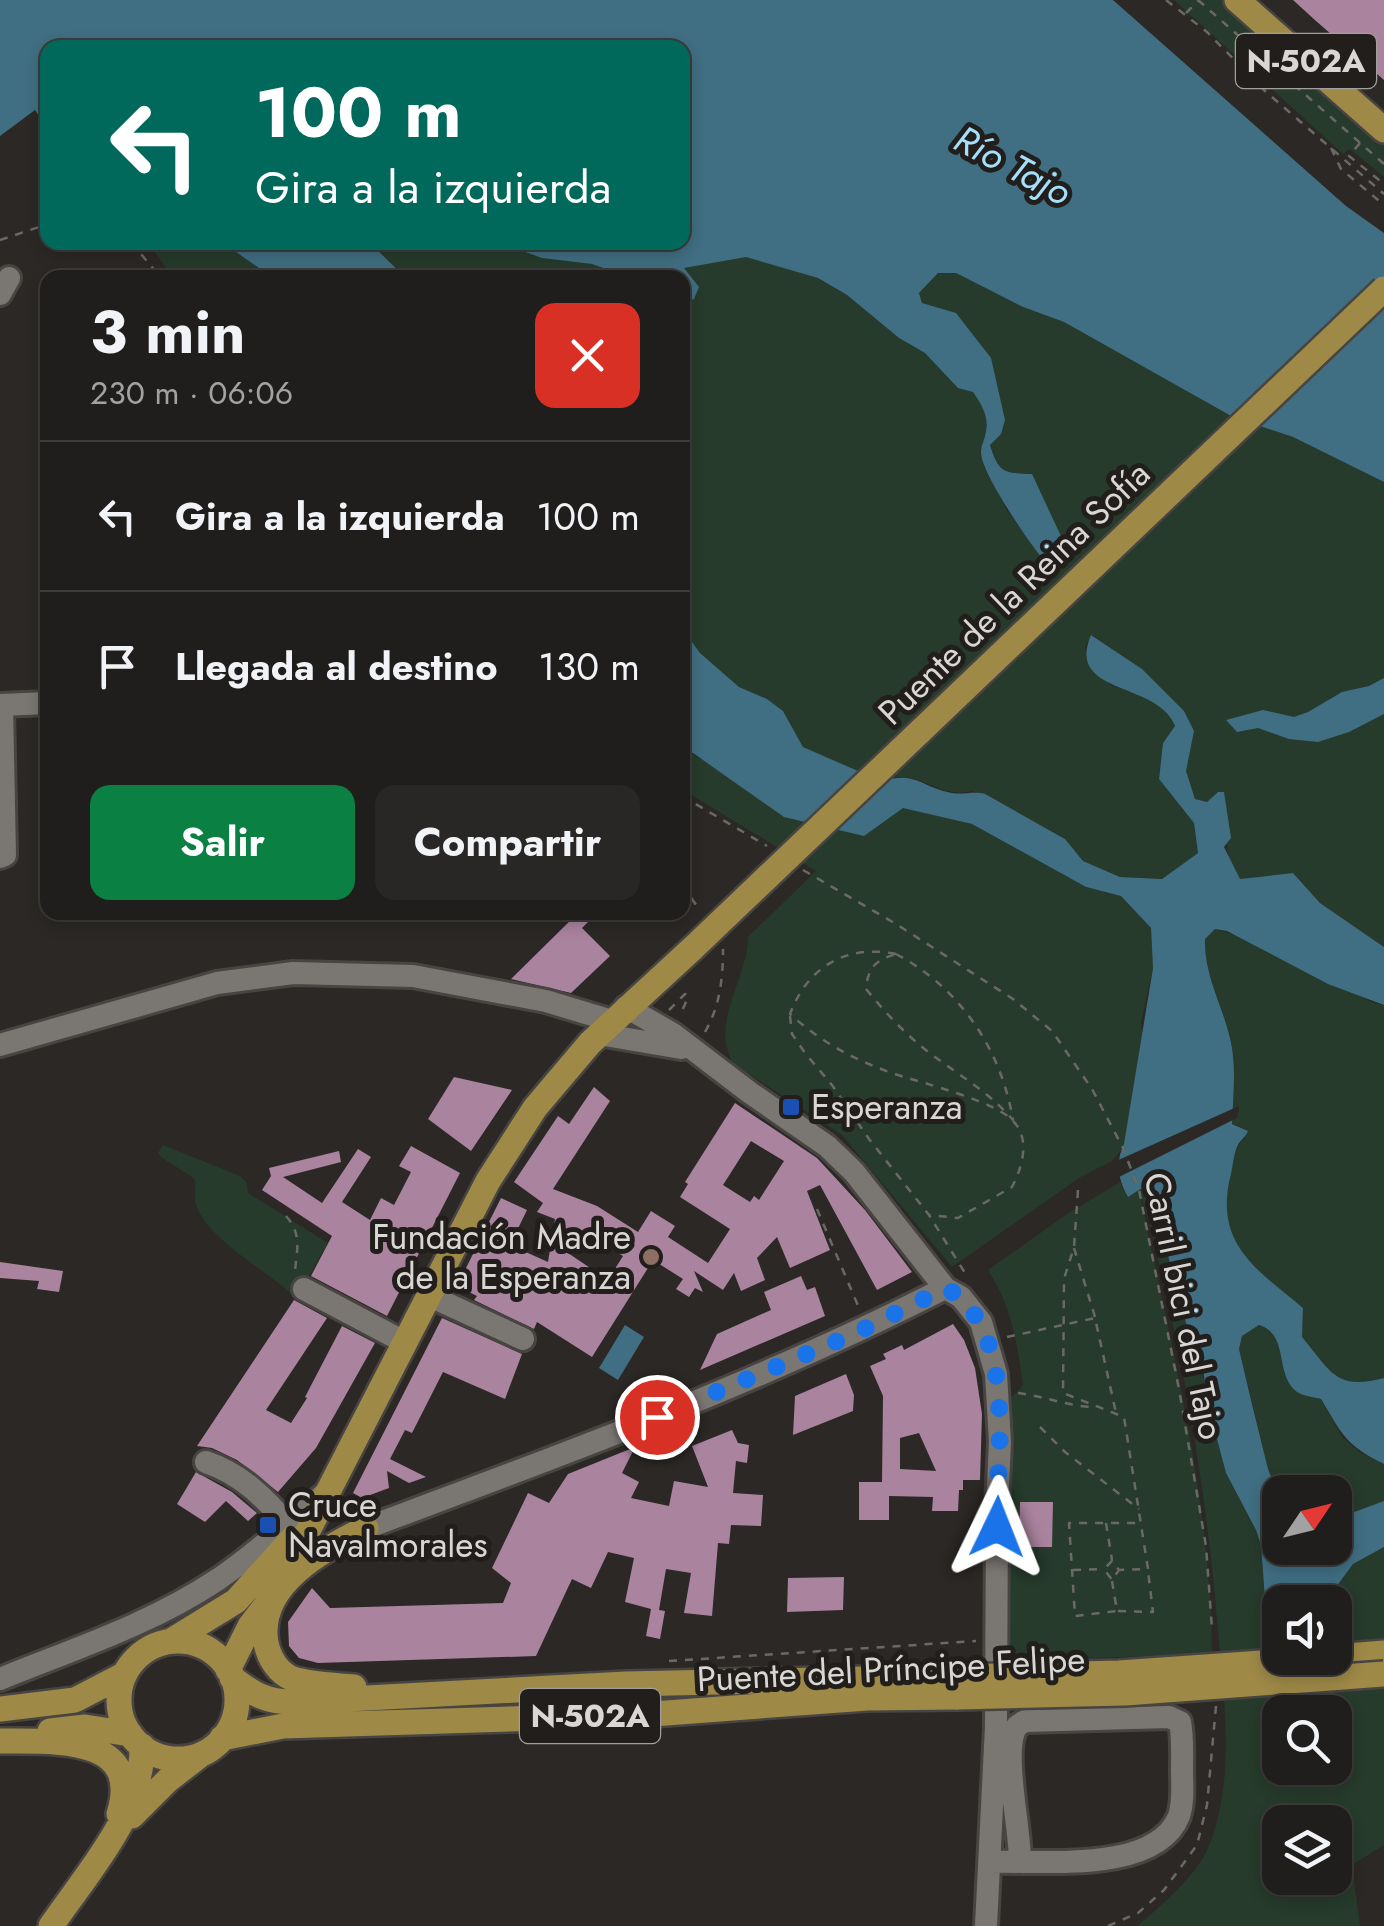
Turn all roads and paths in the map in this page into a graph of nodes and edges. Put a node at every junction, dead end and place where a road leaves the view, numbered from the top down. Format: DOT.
graph roads {
  1 [pos="1166,0"];
  2 [pos="1199,0"];
  3 [pos="1237,0"];
  4 [pos="1184,14"];
  5 [pos="1381,126"];
  6 [pos="1360,143"];
  7 [pos="1330,147"];
  8 [pos="1384,164"];
  9 [pos="1384,184"];
  10 [pos="1384,194"];
  11 [pos="1384,205"];
  12 [pos="40,227"];
  13 [pos="0,240"];
  14 [pos="138,250"];
  15 [pos="154,270"];
  16 [pos="1384,288"];
  17 [pos="40,703"];
  18 [pos="1,705"];
  19 [pos="690,801"];
  20 [pos="767,846"];
  21 [pos="2,856"];
  22 [pos="797,866"];
  23 [pos="690,896"];
  24 [pos="706,918"];
  25 [pos="723,947"];
  26 [pos="896,954"];
  27 [pos="667,1011"];
  28 [pos="790,1014"];
  29 [pos="680,1016"];
  30 [pos="607,1026"];
  31 [pos="0,1045"];
  32 [pos="694,1050"];
  33 [pos="1013,1120"];
  34 [pos="1078,1190"];
  35 [pos="817,1209"];
  36 [pos="929,1215"];
  37 [pos="286,1216"];
  38 [pos="1074,1246"];
  39 [pos="965,1273"];
  40 [pos="946,1288"];
  41 [pos="304,1289"];
  42 [pos="430,1296"];
  43 [pos="1096,1318"];
  44 [pos="1064,1324"];
  45 [pos="867,1328"];
  46 [pos="523,1340"];
  47 [pos="986,1342"];
  48 [pos="406,1343"];
  49 [pos="997,1389"];
  50 [pos="1099,1407"];
  51 [pos="1116,1414"];
  52 [pos="1040,1427"];
  53 [pos="206,1462"];
  54 [pos="327,1490"];
  55 [pos="997,1506"];
  56 [pos="1139,1509"];
  57 [pos="1106,1523"];
  58 [pos="1141,1523"];
  59 [pos="297,1528"];
  60 [pos="366,1528"];
  61 [pos="1112,1561"];
  62 [pos="1104,1569"];
  63 [pos="1148,1569"];
  64 [pos="1072,1570"];
  65 [pos="1119,1570"];
  66 [pos="1112,1580"];
  67 [pos="277,1591"];
  68 [pos="1117,1610"];
  69 [pos="1212,1630"];
  70 [pos="987,1640"];
  71 [pos="171,1641"];
  72 [pos="1384,1653"];
  73 [pos="1352,1656"];
  74 [pos="662,1661"];
  75 [pos="1262,1662"];
  76 [pos="125,1674"];
  77 [pos="230,1674"];
  78 [pos="1384,1674"];
  79 [pos="0,1678"];
  80 [pos="958,1687"];
  81 [pos="434,1696"];
  82 [pos="0,1708"];
  83 [pos="0,1739"];
  84 [pos="136,1740"];
  85 [pos="212,1746"];
  86 [pos="1014,1814"];
  87 [pos="111,1838"];
  88 [pos="992,1855"];
  89 [pos="1020,1861"];
  90 [pos="52,1926"];
  91 [pos="985,1926"];
  1 -- 4 [label="path"];
  2 -- 4 [label="path"];
  2 -- 6 [label="path"];
  3 -- 5 [label="main road, N-502A"];
  4 -- 7 [label="path"];
  5 -- 6 [label="path"];
  6 -- 8 [label="path"];
  6 -- 9 [label="path"];
  7 -- 10 [label="path"];
  7 -- 11 [label="path"];
  12 -- 13 [label="path"];
  14 -- 15 [label="path"];
  16 -- 30 [label="main road, Puente de la Reina Sofía, bridge"];
  17 -- 18 [label="street"];
  18 -- 21 [label="street"];
  19 -- 20 [label="path"];
  22 -- 69 [label="path, Carril bici del Tajo"];
  23 -- 24 [label="path"];
  25 -- 32 [label="path"];
  26 -- 28 [label="path"];
  26 -- 33 [label="path"];
  26 -- 33 [label="path"];
  27 -- 29 [label="path"];
  28 -- 33 [label="path"];
  28 -- 36 [label="path"];
  30 -- 31 [label="street"];
  30 -- 32 [label="street"];
  30 -- 32 [label="street"];
  30 -- 42 [label="main road, Puente de la Reina Sofía"];
  32 -- 40 [label="street"];
  33 -- 36 [label="path"];
  34 -- 38 [label="path"];
  35 -- 45 [label="path"];
  36 -- 39 [label="path"];
  37 -- 41 [label="path"];
  38 -- 43 [label="path"];
  38 -- 44 [label="path"];
  40 -- 45 [label="street"];
  40 -- 47 [label="street"];
  41 -- 48 [label="street"];
  42 -- 46 [label="street"];
  42 -- 48 [label="main road, Puente de la Reina Sofía"];
  43 -- 44 [label="path"];
  43 -- 51 [label="path"];
  44 -- 47 [label="path"];
  44 -- 50 [label="path"];
  45 -- 60 [label="street"];
  47 -- 49 [label="street"];
  48 -- 54 [label="main road, Puente de la Reina Sofía"];
  49 -- 50 [label="path"];
  49 -- 55 [label="street"];
  50 -- 51 [label="path"];
  51 -- 56 [label="path"];
  52 -- 56 [label="path"];
  53 -- 59 [label="street"];
  54 -- 59 [label="main road, Puente de la Reina Sofía"];
  54 -- 60 [label="main road"];
  55 -- 70 [label="street"];
  55 -- 88 [label="street"];
  56 -- 58 [label="path"];
  57 -- 58 [label="path"];
  57 -- 61 [label="path"];
  57 -- 64 [label="path"];
  58 -- 63 [label="path"];
  59 -- 60 [label="main road"];
  59 -- 67 [label="main road, Puente de la Reina Sofía"];
  59 -- 71 [label="main road"];
  59 -- 79 [label="street"];
  60 -- 67 [label="main road"];
  61 -- 62 [label="path"];
  61 -- 65 [label="path"];
  62 -- 64 [label="path"];
  62 -- 66 [label="path"];
  63 -- 65 [label="path"];
  63 -- 68 [label="path"];
  64 -- 68 [label="path"];
  65 -- 66 [label="path"];
  66 -- 68 [label="path"];
  67 -- 77 [label="main road"];
  67 -- 81 [label="main road"];
  70 -- 74 [label="path"];
  70 -- 91 [label="street"];
  71 -- 76 [label="main road"];
  71 -- 77 [label="main road, N-502A"];
  72 -- 73 [label="main road, Puente del Príncipe Felipe / N-502A"];
  75 -- 80 [label="main road, Puente del Príncipe Felipe / N-502A, bridge"];
  76 -- 82 [label="main road"];
  76 -- 84 [label="main road"];
  77 -- 81 [label="main road, Puente del Príncipe Felipe / N-502A"];
  77 -- 85 [label="main road"];
  78 -- 80 [label="main road, Puente del Príncipe Felipe / N-502A, bridge"];
  80 -- 81 [label="main road, Puente del Príncipe Felipe / N-502A"];
  80 -- 85 [label="main road, Puente del Príncipe Felipe / N-502A"];
  83 -- 84 [label="main road, N-502A"];
  83 -- 87 [label="main road"];
  84 -- 85 [label="main road, N-502A"];
  84 -- 87 [label="main road"];
  85 -- 87 [label="main road"];
  86 -- 88 [label="street"];
  86 -- 89 [label="street"];
  86 -- 89 [label="street"];
  87 -- 90 [label="main road"];
  88 -- 89 [label="street"];
  88 -- 91 [label="street"];
}
